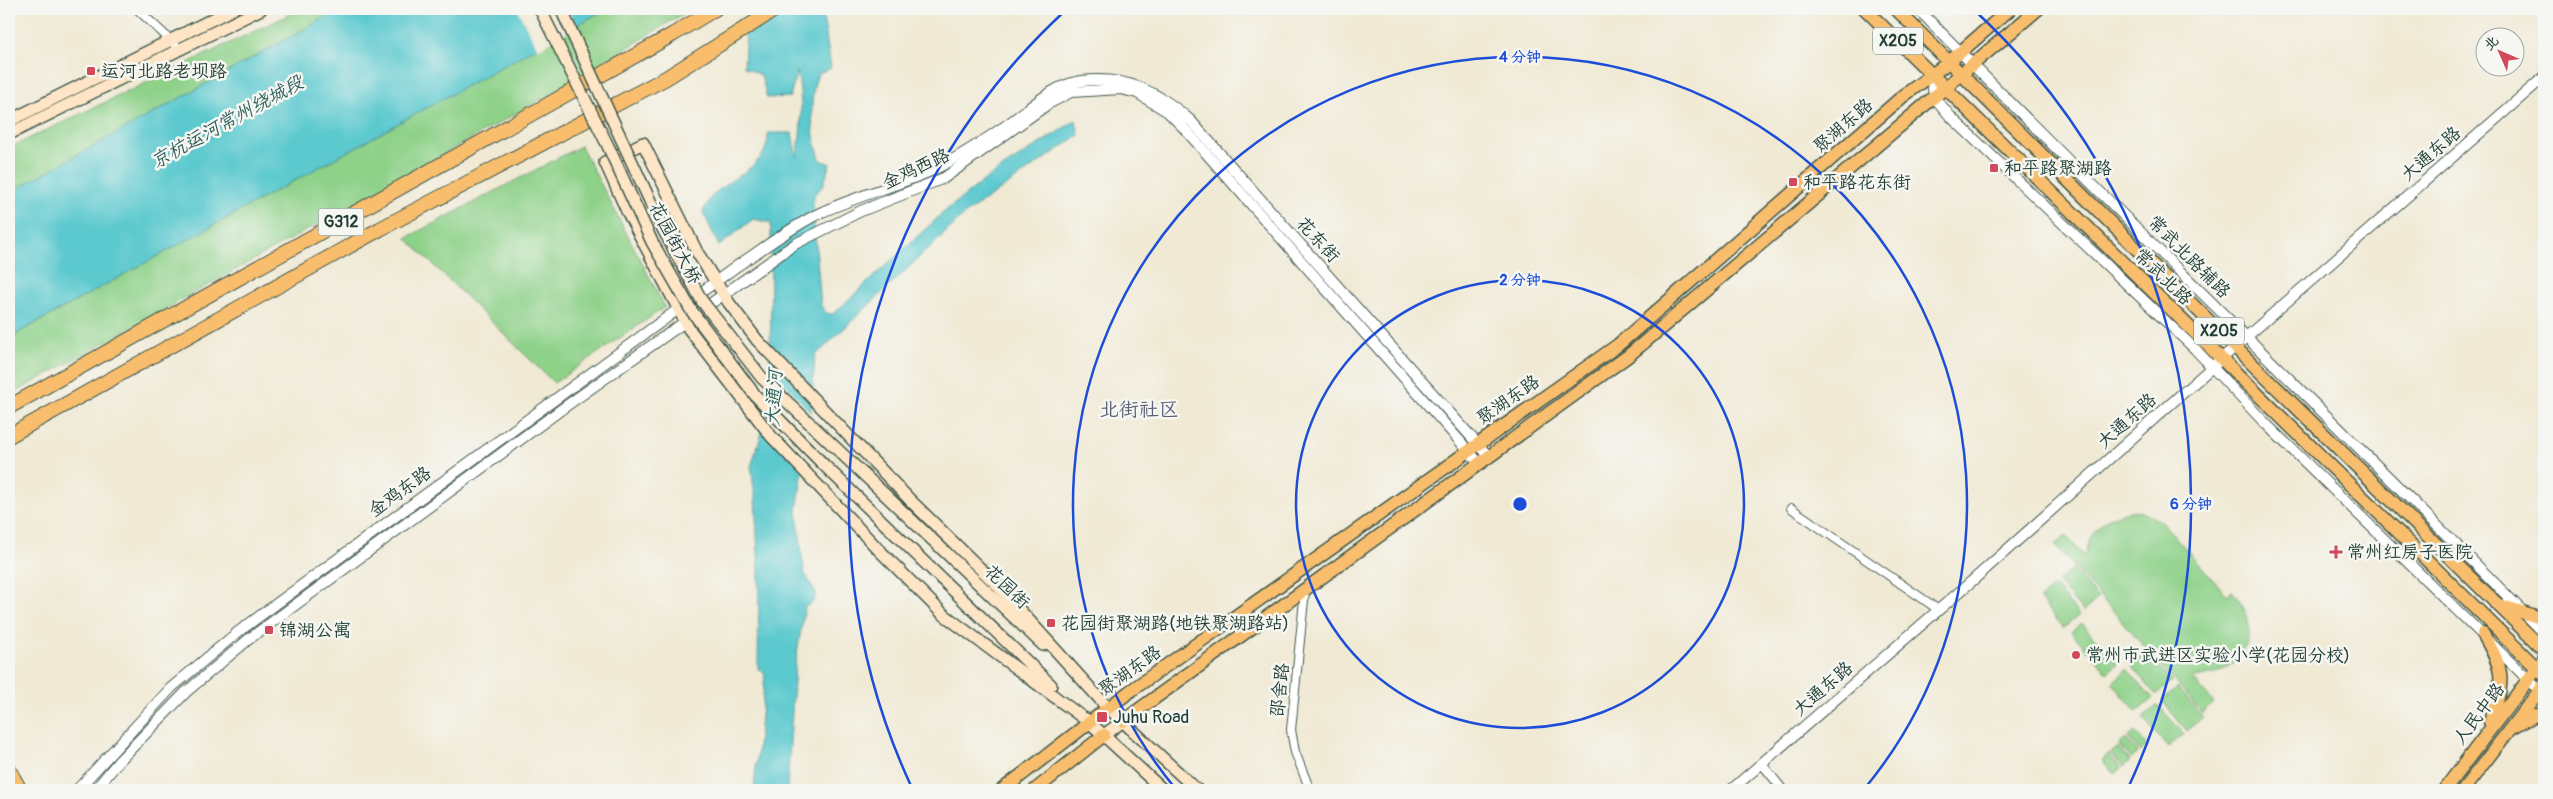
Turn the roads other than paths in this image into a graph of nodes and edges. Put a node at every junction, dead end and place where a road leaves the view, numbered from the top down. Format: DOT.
graph roads {
  1 [pos="137,9"];
  2 [pos="233,9"];
  3 [pos="261,9"];
  4 [pos="540,9"];
  5 [pos="561,9"];
  6 [pos="715,9"];
  7 [pos="776,9"];
  8 [pos="1864,9"];
  9 [pos="1898,9"];
  10 [pos="1918,9"];
  11 [pos="2010,9"];
  12 [pos="2038,9"];
  13 [pos="169,39"];
  14 [pos="178,48"];
  15 [pos="1960,52"];
  16 [pos="1949,62"];
  17 [pos="1973,66"];
  18 [pos="1932,73"];
  19 [pos="1962,75"];
  20 [pos="2544,77"];
  21 [pos="1099,84"];
  22 [pos="1946,89"];
  23 [pos="1934,97"];
  24 [pos="9,121"];
  25 [pos="9,134"];
  26 [pos="766,247"];
  27 [pos="768,262"];
  28 [pos="716,282"];
  29 [pos="723,293"];
  30 [pos="678,310"];
  31 [pos="685,321"];
  32 [pos="2247,337"];
  33 [pos="2234,347"];
  34 [pos="2222,358"];
  35 [pos="2212,366"];
  36 [pos="9,407"];
  37 [pos="9,436"];
  38 [pos="1472,447"];
  39 [pos="838,450"];
  40 [pos="1484,460"];
  41 [pos="1791,508"];
  42 [pos="1305,590"];
  43 [pos="2494,604"];
  44 [pos="1939,610"];
  45 [pos="2523,612"];
  46 [pos="2544,619"];
  47 [pos="2544,633"];
  48 [pos="2483,634"];
  49 [pos="2544,650"];
  50 [pos="2538,670"];
  51 [pos="2543,690"];
  52 [pos="1108,708"];
  53 [pos="2544,716"];
  54 [pos="1123,721"];
  55 [pos="1090,723"];
  56 [pos="2486,734"];
  57 [pos="1104,736"];
  58 [pos="2498,743"];
  59 [pos="1762,764"];
  60 [pos="9,770"];
  61 [pos="20,790"];
  62 [pos="77,790"];
  63 [pos="95,790"];
  64 [pos="1002,790"];
  65 [pos="1035,790"];
  66 [pos="1163,790"];
  67 [pos="1197,790"];
  68 [pos="1310,790"];
  69 [pos="1731,790"];
  70 [pos="1783,790"];
  71 [pos="2444,790"];
  72 [pos="2463,790"];
  1 -- 13 [label="street"];
  2 -- 13 [label="main road"];
  3 -- 14 [label="main road"];
  4 -- 55 [label="main road, 花园街大桥, bridge"];
  5 -- 39 [label="main road, 花园街大桥, bridge"];
  6 -- 36 [label="highway, G312"];
  7 -- 37 [label="highway, G312"];
  8 -- 18 [label="main road, 常武北路 / X205"];
  9 -- 16 [label="main road, 常武北路 / X205"];
  10 -- 15 [label="street, 常武北路辅路"];
  11 -- 15 [label="main road, 聚湖东路"];
  12 -- 17 [label="main road, 聚湖东路"];
  13 -- 14 [label="street"];
  13 -- 24 [label="main road"];
  14 -- 25 [label="main road"];
  15 -- 16 [label="main road, 聚湖东路"];
  15 -- 17 [label="street, 常武北路辅路"];
  16 -- 18 [label="main road, 聚湖东路"];
  16 -- 19 [label="main road, 常武北路 / X205"];
  17 -- 19 [label="main road, 聚湖东路"];
  17 -- 32 [label="street, 常武北路辅路"];
  18 -- 22 [label="main road, 常武北路 / X205"];
  18 -- 23 [label="street"];
  18 -- 38 [label="main road, 聚湖东路"];
  19 -- 22 [label="main road, 聚湖东路"];
  19 -- 33 [label="main road, 常武北路 / X205"];
  20 -- 32 [label="street, 大通东路"];
  21 -- 26 [label="street, 金鸡西路"];
  21 -- 27 [label="street, 金鸡西路"];
  21 -- 38 [label="street, 花东街"];
  22 -- 23 [label="main road, 聚湖东路"];
  22 -- 34 [label="main road, 常武北路 / X205"];
  23 -- 35 [label="street"];
  23 -- 40 [label="main road, 聚湖东路"];
  26 -- 28 [label="street, 金鸡东路"];
  27 -- 29 [label="street, 金鸡东路"];
  28 -- 29 [label="main road"];
  28 -- 30 [label="street, 金鸡东路"];
  28 -- 30 [label="main road"];
  29 -- 31 [label="street, 金鸡东路"];
  29 -- 52 [label="main road"];
  30 -- 31 [label="main road"];
  30 -- 62 [label="street, 金鸡东路"];
  31 -- 55 [label="main road"];
  31 -- 63 [label="street, 金鸡东路"];
  32 -- 33 [label="street, 大通东路"];
  32 -- 45 [label="street, 常武北路辅路"];
  33 -- 34 [label="street, 大通东路"];
  33 -- 43 [label="main road, 常武北路 / X205"];
  34 -- 35 [label="street, 大通东路"];
  34 -- 50 [label="main road, 常武北路 / X205"];
  35 -- 44 [label="street, 大通东路"];
  35 -- 48 [label="street"];
  38 -- 40 [label="street, 花东街"];
  38 -- 52 [label="main road, 聚湖东路"];
  39 -- 52 [label="main road, 花园街"];
  40 -- 42 [label="main road, 聚湖东路"];
  41 -- 44 [label="street"];
  42 -- 54 [label="main road, 聚湖东路"];
  42 -- 68 [label="street, 邵舍路"];
  43 -- 45 [label="main road"];
  43 -- 49 [label="main road, 常武北路 / X205"];
  44 -- 59 [label="street, 大通东路"];
  45 -- 46 [label="main road"];
  45 -- 47 [label="street, 常武北路辅路"];
  48 -- 50 [label="street"];
  48 -- 56 [label="main road"];
  50 -- 51 [label="street"];
  50 -- 56 [label="main road, 人民中路"];
  51 -- 58 [label="main road, 人民中路"];
  52 -- 54 [label="main road, 花园街"];
  52 -- 55 [label="main road, 聚湖东路"];
  53 -- 58 [label="main road"];
  54 -- 57 [label="main road, 聚湖东路"];
  54 -- 67 [label="main road, 花园街"];
  55 -- 57 [label="main road"];
  55 -- 64 [label="main road, 聚湖东路"];
  56 -- 71 [label="main road, 人民中路"];
  57 -- 65 [label="main road, 聚湖东路"];
  57 -- 66 [label="main road"];
  58 -- 72 [label="main road, 人民中路"];
  59 -- 69 [label="street, 大通东路"];
  59 -- 70 [label="street"];
  60 -- 61 [label="highway"];
}
